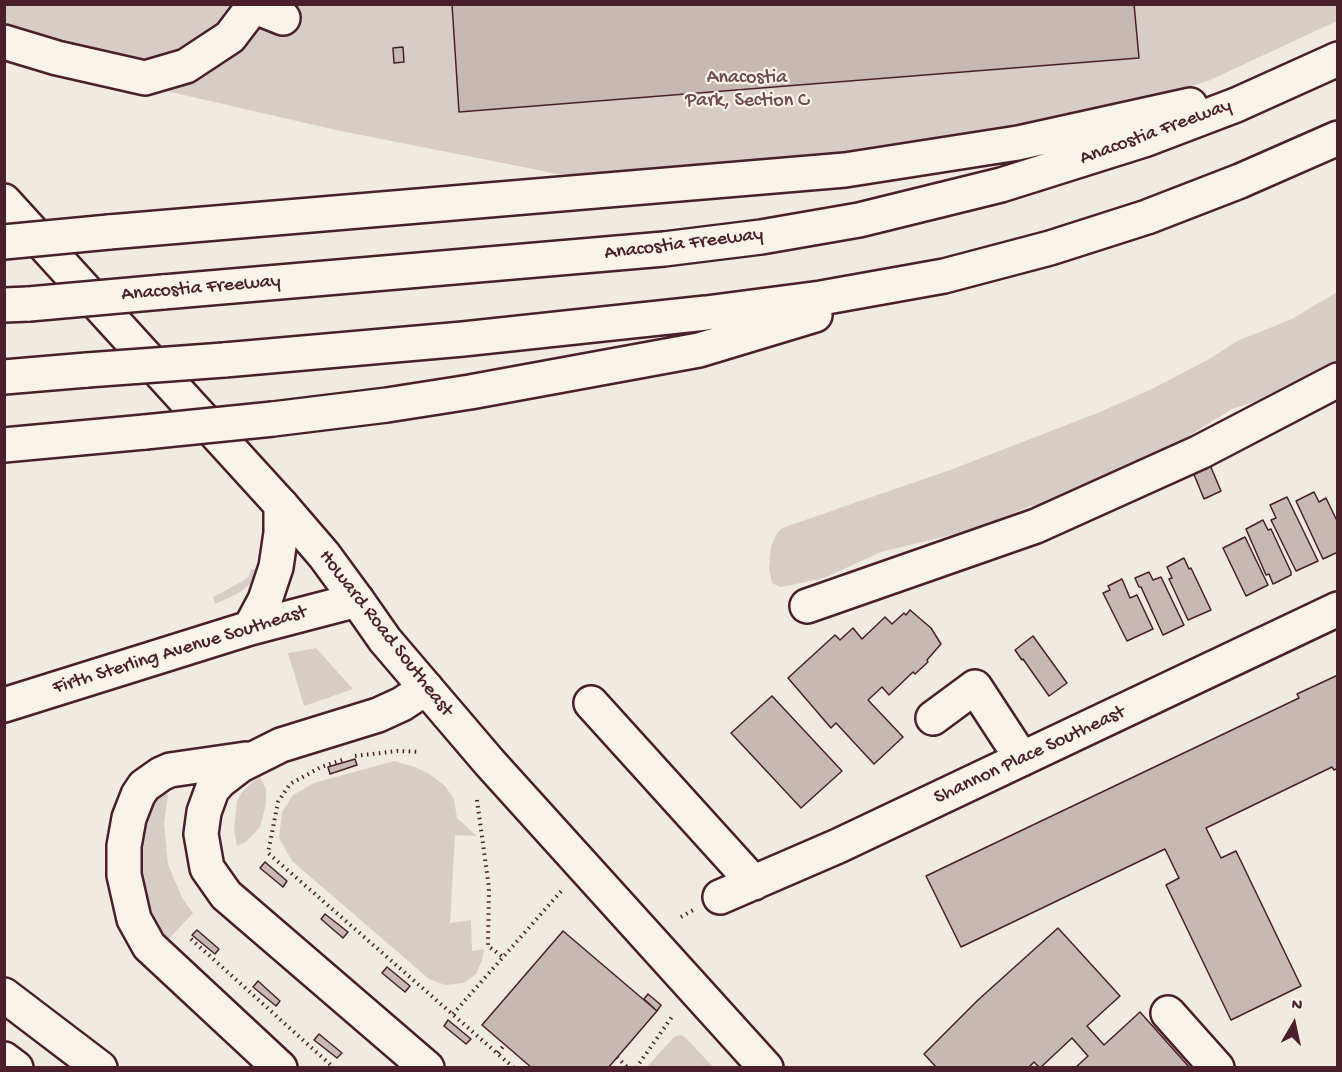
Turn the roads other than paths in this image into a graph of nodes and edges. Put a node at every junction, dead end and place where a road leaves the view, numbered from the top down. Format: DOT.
graph roads {
  1 [pos="264,10"];
  2 [pos="4,42"];
  3 [pos="1338,59"];
  4 [pos="1282,84"];
  5 [pos="1338,138"];
  6 [pos="4,201"];
  7 [pos="4,242"];
  8 [pos="944,276"];
  9 [pos="17,305"];
  10 [pos="4,377"];
  11 [pos="1338,380"];
  12 [pos="4,445"];
  13 [pos="281,505"];
  14 [pos="357,600"];
  15 [pos="807,606"];
  16 [pos="1338,609"];
  17 [pos="250,628"];
  18 [pos="426,688"];
  19 [pos="591,703"];
  20 [pos="4,705"];
  21 [pos="933,718"];
  22 [pos="254,757"];
  23 [pos="1022,759"];
  24 [pos="753,883"];
  25 [pos="720,897"];
  26 [pos="4,994"];
  27 [pos="1168,1013"];
  28 [pos="4,1059"];
  29 [pos="16,1068"];
  30 [pos="100,1068"];
  31 [pos="280,1068"];
  32 [pos="427,1068"];
  33 [pos="766,1068"];
  34 [pos="1217,1068"];
  1 -- 2 [label="main road"];
  3 -- 4 [label="main road, Anacostia Freeway"];
  4 -- 7 [label="main road, bridge"];
  4 -- 9 [label="main road, Anacostia Freeway, bridge"];
  5 -- 8 [label="main road"];
  6 -- 13 [label="main road, Howard Road Southeast"];
  8 -- 10 [label="main road, bridge"];
  8 -- 12 [label="main road, bridge"];
  11 -- 15 [label="main road"];
  13 -- 14 [label="main road, Howard Road Southeast"];
  13 -- 17 [label="main road"];
  14 -- 17 [label="main road, Firth Sterling Avenue Southeast"];
  14 -- 18 [label="main road, Howard Road Southeast"];
  16 -- 23 [label="main road, Shannon Place Southeast"];
  17 -- 20 [label="main road, Firth Sterling Avenue Southeast"];
  18 -- 22 [label="main road"];
  18 -- 33 [label="main road, Howard Road Southeast"];
  19 -- 24 [label="main road"];
  21 -- 23 [label="main road"];
  22 -- 31 [label="main road"];
  22 -- 32 [label="main road"];
  23 -- 24 [label="main road, Shannon Place Southeast"];
  24 -- 25 [label="main road, Shannon Place Southeast"];
  26 -- 30 [label="main road"];
  27 -- 34 [label="main road"];
  28 -- 29 [label="main road"];
}
